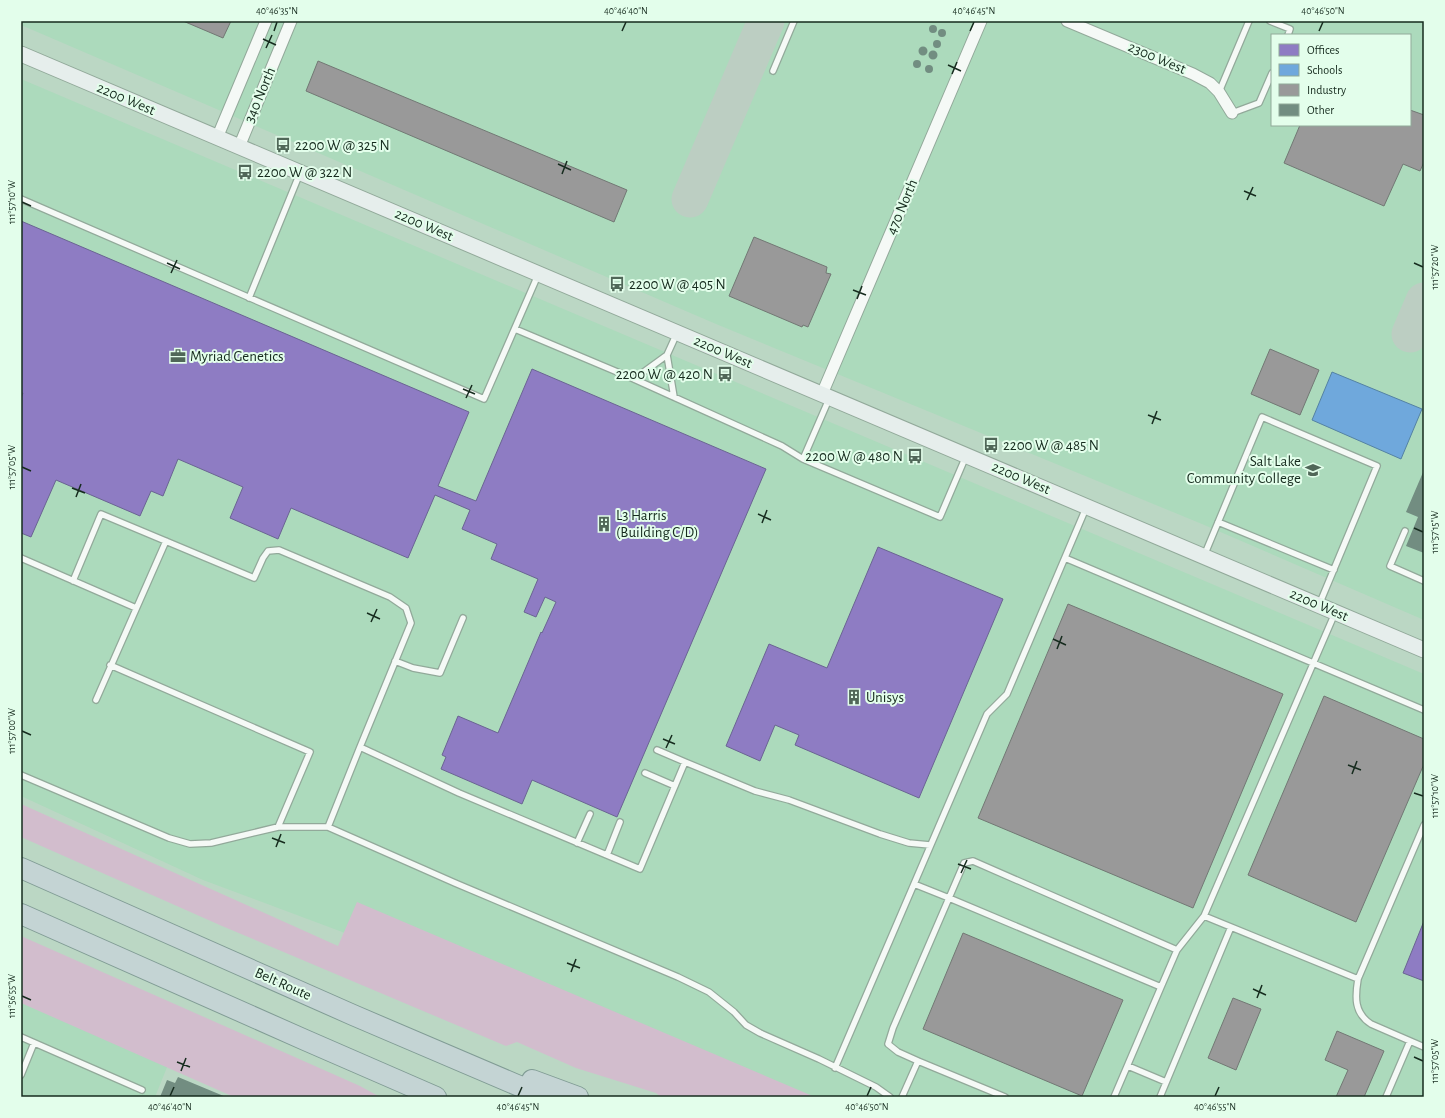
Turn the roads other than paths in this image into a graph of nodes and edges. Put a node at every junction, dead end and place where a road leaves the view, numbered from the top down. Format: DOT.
graph roads {
  1 [pos="266,21"];
  2 [pos="292,21"];
  3 [pos="794,21"];
  4 [pos="981,21"];
  5 [pos="1067,21"];
  6 [pos="1249,21"];
  7 [pos="1270,21"];
  8 [pos="1288,34"];
  9 [pos="21,54"];
  10 [pos="773,71"];
  11 [pos="1271,74"];
  12 [pos="1219,92"];
  13 [pos="1232,114"];
  14 [pos="217,138"];
  15 [pos="239,147"];
  16 [pos="300,173"];
  17 [pos="21,199"];
  18 [pos="539,274"];
  19 [pos="249,298"];
  20 [pos="514,329"];
  21 [pos="677,333"];
  22 [pos="667,355"];
  23 [pos="634,379"];
  24 [pos="826,396"];
  25 [pos="674,397"];
  26 [pos="966,455"];
  27 [pos="803,459"];
  28 [pos="1087,507"];
  29 [pos="1218,522"];
  30 [pos="1405,531"];
  31 [pos="166,541"];
  32 [pos="1204,556"];
  33 [pos="21,558"];
  34 [pos="1065,558"];
  35 [pos="1334,570"];
  36 [pos="73,581"];
  37 [pos="1424,581"];
  38 [pos="1319,605"];
  39 [pos="136,608"];
  40 [pos="1336,612"];
  41 [pos="463,618"];
  42 [pos="1424,650"];
  43 [pos="395,661"];
  44 [pos="1313,664"];
  45 [pos="110,665"];
  46 [pos="96,700"];
  47 [pos="1424,710"];
  48 [pos="360,747"];
  49 [pos="657,750"];
  50 [pos="685,762"];
  51 [pos="645,773"];
  52 [pos="21,775"];
  53 [pos="675,786"];
  54 [pos="590,814"];
  55 [pos="620,822"];
  56 [pos="1424,825"];
  57 [pos="278,827"];
  58 [pos="328,827"];
  59 [pos="577,843"];
  60 [pos="930,845"];
  61 [pos="607,855"];
  62 [pos="21,868"];
  63 [pos="914,884"];
  64 [pos="949,898"];
  65 [pos="21,914"];
  66 [pos="1204,916"];
  67 [pos="1231,927"];
  68 [pos="1177,950"];
  69 [pos="1358,979"];
  70 [pos="1161,987"];
  71 [pos="353,1015"];
  72 [pos="21,1037"];
  73 [pos="304,1040"];
  74 [pos="1410,1041"];
  75 [pos="34,1043"];
  76 [pos="1424,1047"];
  77 [pos="918,1061"];
  78 [pos="1128,1066"];
  79 [pos="836,1068"];
  80 [pos="21,1075"];
  81 [pos="1166,1082"];
  82 [pos="142,1090"];
  83 [pos="410,1097"];
  84 [pos="436,1097"];
  85 [pos="545,1097"];
  86 [pos="578,1097"];
  87 [pos="890,1097"];
  88 [pos="902,1097"];
  89 [pos="1005,1097"];
  90 [pos="1114,1097"];
  91 [pos="1160,1097"];
  92 [pos="1386,1097"];
  1 -- 14 [label="street, 340 North"];
  2 -- 15 [label="street, 340 North"];
  3 -- 10 [label="lane"];
  4 -- 24 [label="street, 470 North"];
  5 -- 12 [label="street, 2300 West"];
  6 -- 12 [label="lane"];
  7 -- 8 [label="lane"];
  9 -- 14 [label="street, 2200 West"];
  11 -- 13 [label="lane"];
  12 -- 13 [label="street, 2300 West"];
  14 -- 15 [label="street, 2200 West"];
  15 -- 16 [label="street, 2200 West"];
  16 -- 18 [label="street, 2200 West"];
  16 -- 19 [label="lane"];
  17 -- 19 [label="lane"];
  18 -- 20 [label="lane"];
  18 -- 21 [label="street, 2200 West"];
  19 -- 20 [label="lane"];
  20 -- 23 [label="lane"];
  21 -- 22 [label="lane"];
  21 -- 24 [label="street, 2200 West"];
  22 -- 23 [label="lane"];
  22 -- 25 [label="lane"];
  23 -- 25 [label="lane"];
  24 -- 26 [label="street, 2200 West"];
  24 -- 27 [label="lane"];
  25 -- 27 [label="lane"];
  26 -- 27 [label="lane"];
  26 -- 28 [label="street, 2200 West"];
  28 -- 32 [label="street, 2200 West"];
  28 -- 34 [label="lane"];
  29 -- 32 [label="lane"];
  29 -- 35 [label="lane"];
  29 -- 35 [label="lane"];
  30 -- 37 [label="lane"];
  31 -- 36 [label="lane"];
  31 -- 39 [label="lane"];
  31 -- 43 [label="lane"];
  32 -- 38 [label="street, 2200 West"];
  33 -- 36 [label="lane"];
  34 -- 44 [label="lane"];
  34 -- 60 [label="lane"];
  35 -- 38 [label="lane"];
  36 -- 39 [label="lane"];
  38 -- 40 [label="street, 2200 West"];
  39 -- 45 [label="lane"];
  40 -- 42 [label="street, 2200 West"];
  40 -- 44 [label="lane"];
  41 -- 43 [label="lane"];
  43 -- 48 [label="lane"];
  44 -- 47 [label="lane"];
  44 -- 66 [label="lane"];
  45 -- 46 [label="lane"];
  45 -- 57 [label="lane"];
  48 -- 58 [label="lane"];
  48 -- 59 [label="lane"];
  49 -- 50 [label="lane"];
  50 -- 53 [label="lane"];
  50 -- 60 [label="lane"];
  51 -- 53 [label="lane"];
  52 -- 57 [label="lane"];
  53 -- 61 [label="lane"];
  54 -- 59 [label="lane"];
  55 -- 61 [label="lane"];
  56 -- 69 [label="lane"];
  57 -- 58 [label="lane"];
  58 -- 79 [label="lane"];
  59 -- 61 [label="lane"];
  60 -- 63 [label="lane"];
  62 -- 71 [label="highway, Belt Route"];
  63 -- 64 [label="lane"];
  63 -- 79 [label="lane"];
  64 -- 68 [label="lane"];
  64 -- 70 [label="lane"];
  64 -- 77 [label="lane"];
  65 -- 73 [label="highway"];
  66 -- 67 [label="lane"];
  66 -- 68 [label="lane"];
  67 -- 69 [label="lane"];
  67 -- 81 [label="lane"];
  68 -- 70 [label="lane"];
  69 -- 74 [label="lane"];
  70 -- 78 [label="lane"];
  71 -- 85 [label="highway, Belt Route"];
  71 -- 86 [label="highway"];
  72 -- 75 [label="lane"];
  73 -- 83 [label="highway"];
  73 -- 84 [label="highway"];
  74 -- 76 [label="lane"];
  74 -- 92 [label="lane"];
  75 -- 80 [label="lane"];
  75 -- 82 [label="lane"];
  77 -- 88 [label="lane"];
  77 -- 89 [label="lane"];
  78 -- 81 [label="lane"];
  78 -- 90 [label="lane"];
  79 -- 87 [label="lane"];
  81 -- 91 [label="lane"];
}
